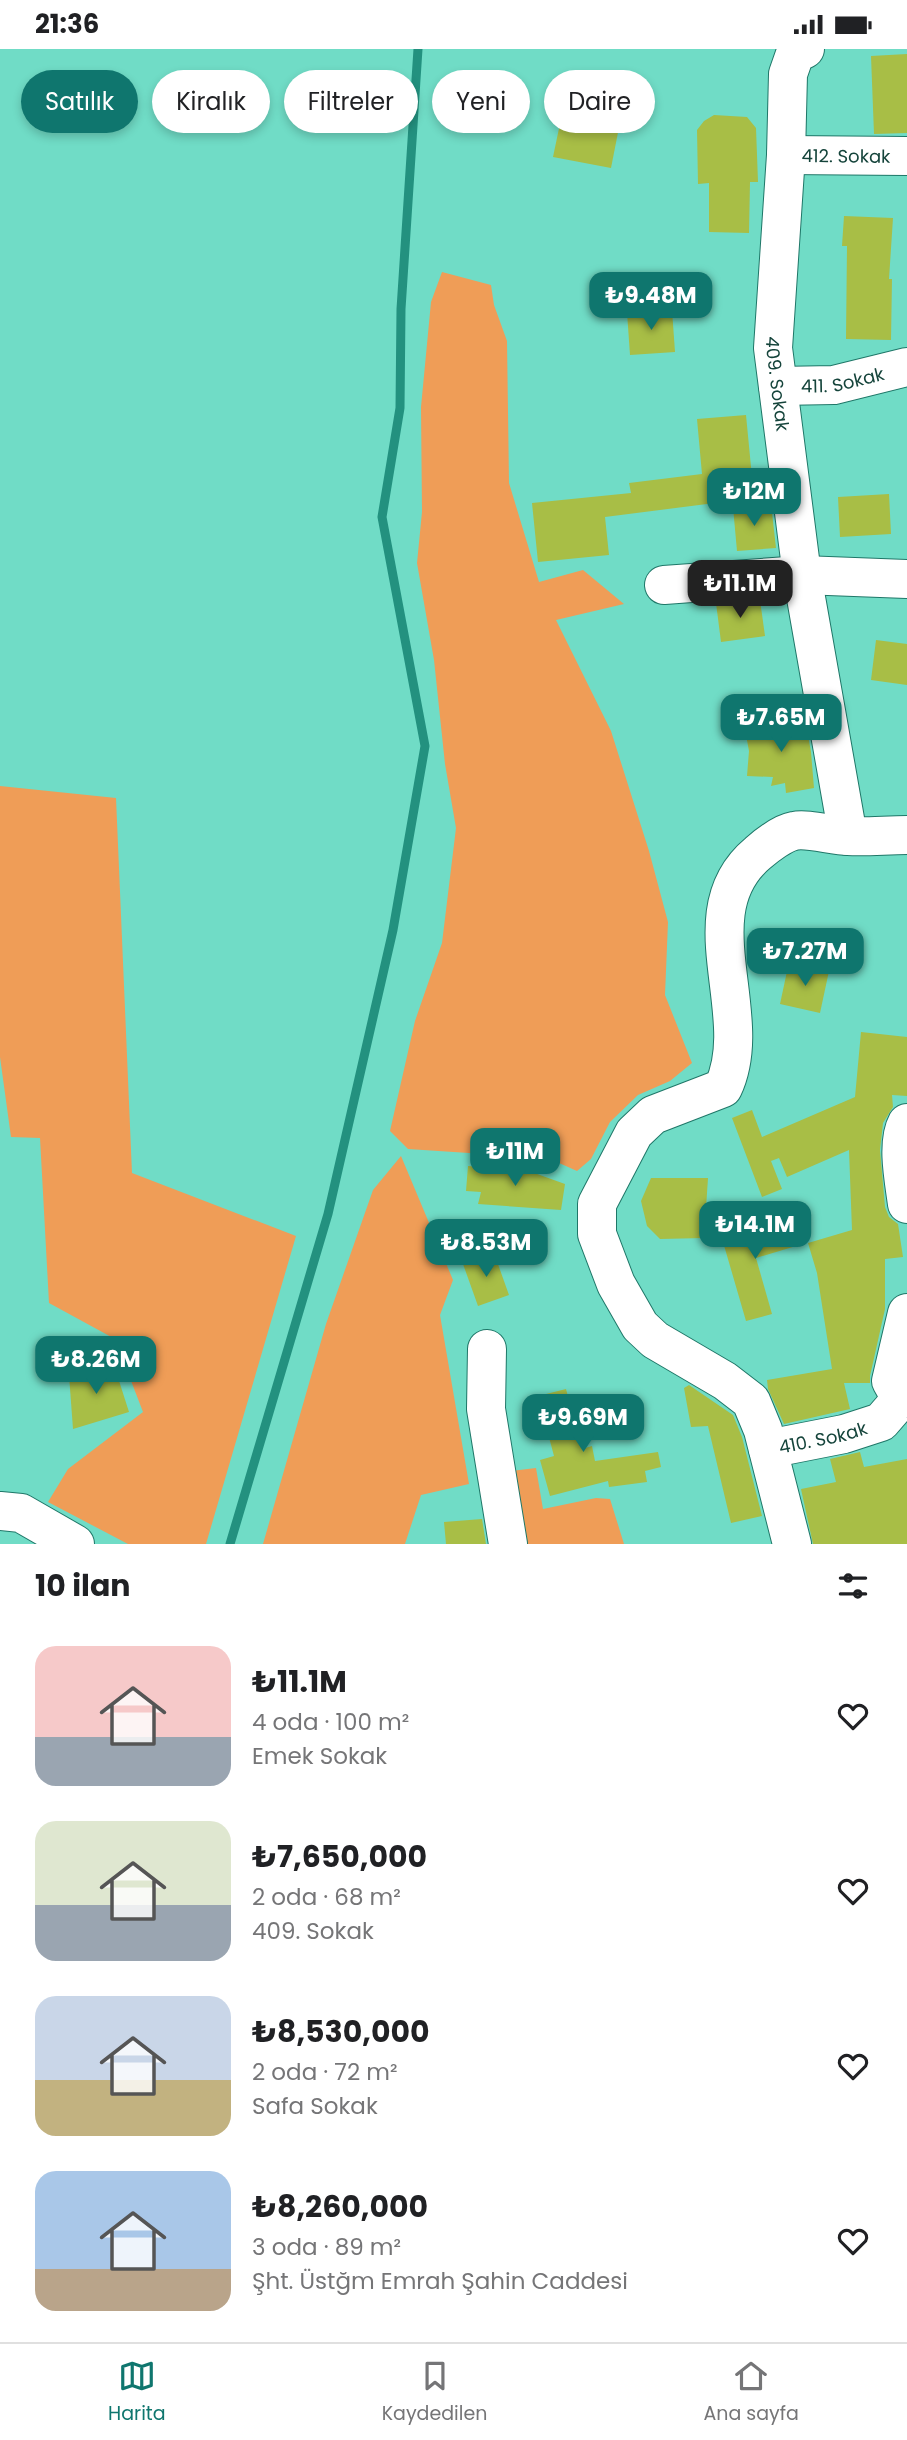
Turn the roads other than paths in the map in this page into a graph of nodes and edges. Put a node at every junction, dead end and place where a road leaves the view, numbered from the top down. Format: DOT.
graph roads {
  1 [pos="800,52"];
  2 [pos="786,155"];
  3 [pos="907,156"];
  4 [pos="907,367"];
  5 [pos="778,387"];
  6 [pos="802,575"];
  7 [pos="907,579"];
  8 [pos="664,585"];
  9 [pos="907,835"];
  10 [pos="848,836"];
  11 [pos="907,1122"];
  12 [pos="907,1204"];
  13 [pos="907,1313"];
  14 [pos="486,1349"];
  15 [pos="904,1399"];
  16 [pos="768,1449"];
  17 [pos="0,1511"];
  18 [pos="75,1544"];
  19 [pos="508,1544"];
  20 [pos="792,1544"];
  1 -- 2 [label="street, 409. Sokak"];
  2 -- 3 [label="street, 412. Sokak"];
  2 -- 5 [label="street, 409. Sokak"];
  4 -- 5 [label="street, 411. Sokak"];
  5 -- 6 [label="street, 409. Sokak"];
  6 -- 7 [label="street"];
  6 -- 8 [label="street"];
  6 -- 10 [label="street, 409. Sokak"];
  9 -- 10 [label="street"];
  10 -- 16 [label="street"];
  11 -- 12 [label="street"];
  13 -- 15 [label="street"];
  14 -- 19 [label="street"];
  15 -- 16 [label="street, 410. Sokak"];
  16 -- 20 [label="street"];
  17 -- 18 [label="street"];
}
